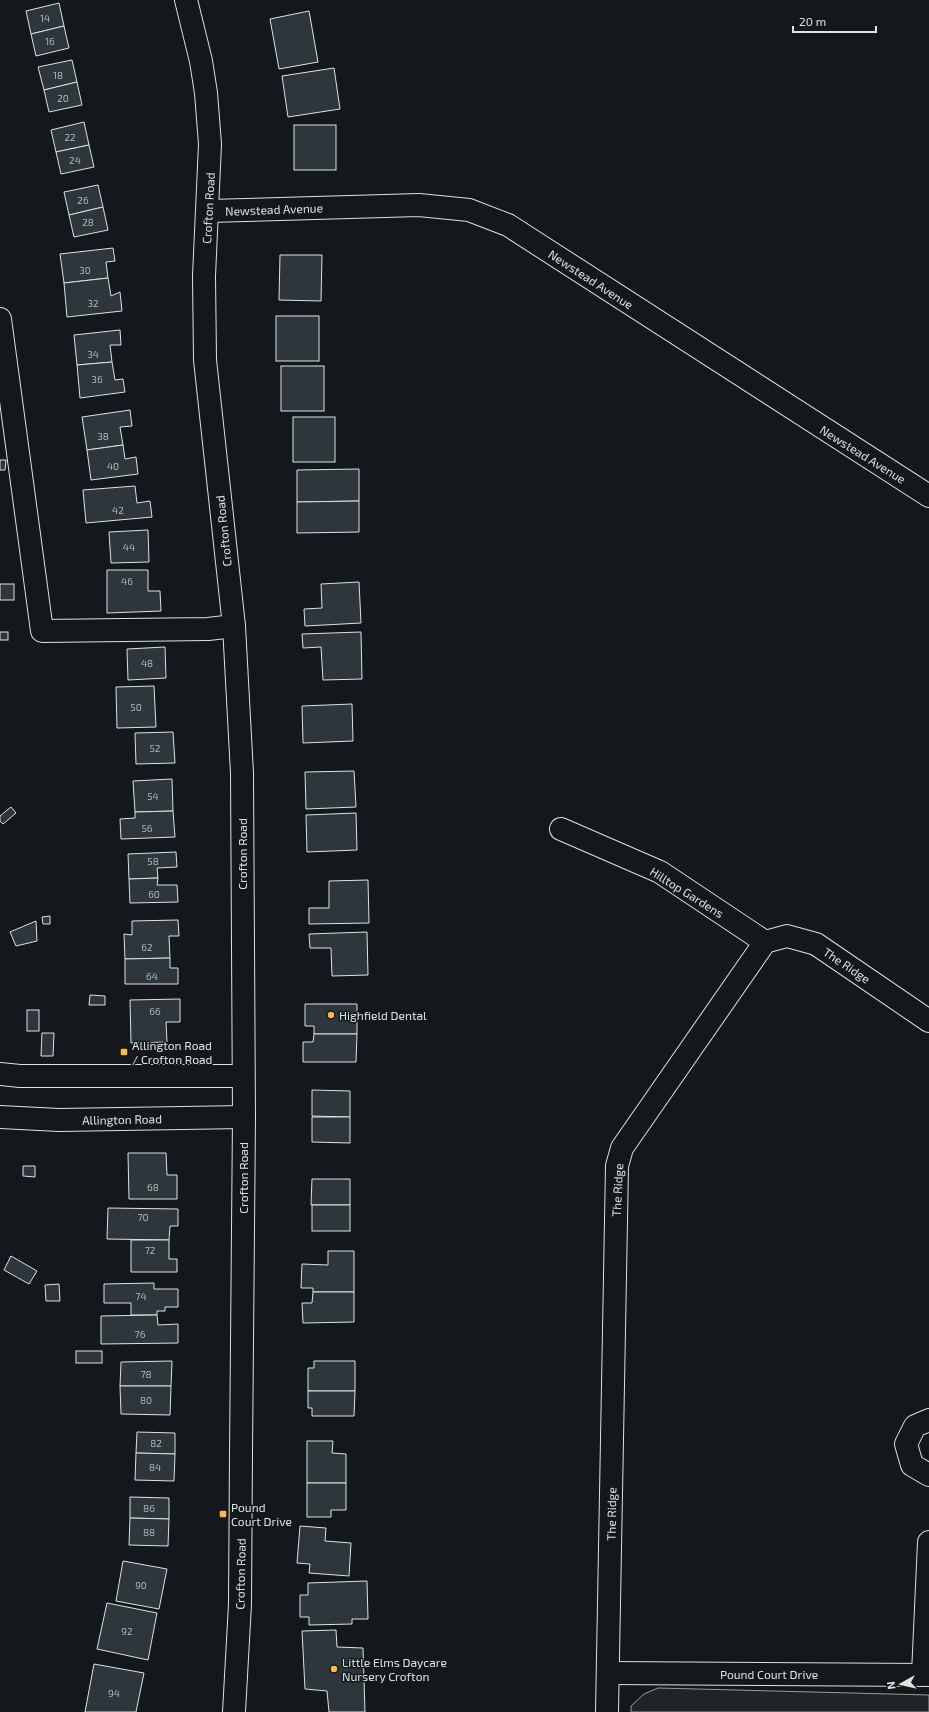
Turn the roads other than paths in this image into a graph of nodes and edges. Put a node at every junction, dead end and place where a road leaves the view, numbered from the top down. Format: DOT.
graph roads {
  1 [pos="186,0"];
  2 [pos="208,211"];
  3 [pos="0,318"];
  4 [pos="929,496"];
  5 [pos="234,626"];
  6 [pos="561,829"];
  7 [pos="765,942"];
  8 [pos="929,1021"];
  9 [pos="0,1074"];
  10 [pos="242,1076"];
  11 [pos="0,1117"];
  12 [pos="244,1117"];
  13 [pos="929,1420"];
  14 [pos="929,1475"];
  15 [pos="929,1542"];
  16 [pos="608,1673"];
  17 [pos="926,1675"];
  18 [pos="234,1712"];
  19 [pos="607,1712"];
  1 -- 2 [label="street, Crofton Road"];
  2 -- 4 [label="street, Newstead Avenue"];
  2 -- 5 [label="street, Crofton Road"];
  3 -- 5 [label="street"];
  5 -- 10 [label="street, Crofton Road"];
  6 -- 7 [label="street, Hilltop Gardens"];
  7 -- 8 [label="street, The Ridge"];
  7 -- 16 [label="street, The Ridge"];
  9 -- 10 [label="street"];
  10 -- 12 [label="street, Crofton Road"];
  11 -- 12 [label="street, Allington Road"];
  12 -- 18 [label="street, Crofton Road"];
  13 -- 14 [label="street"];
  15 -- 17 [label="street"];
  16 -- 17 [label="street, Pound Court Drive"];
  16 -- 19 [label="street, The Ridge"];
}
